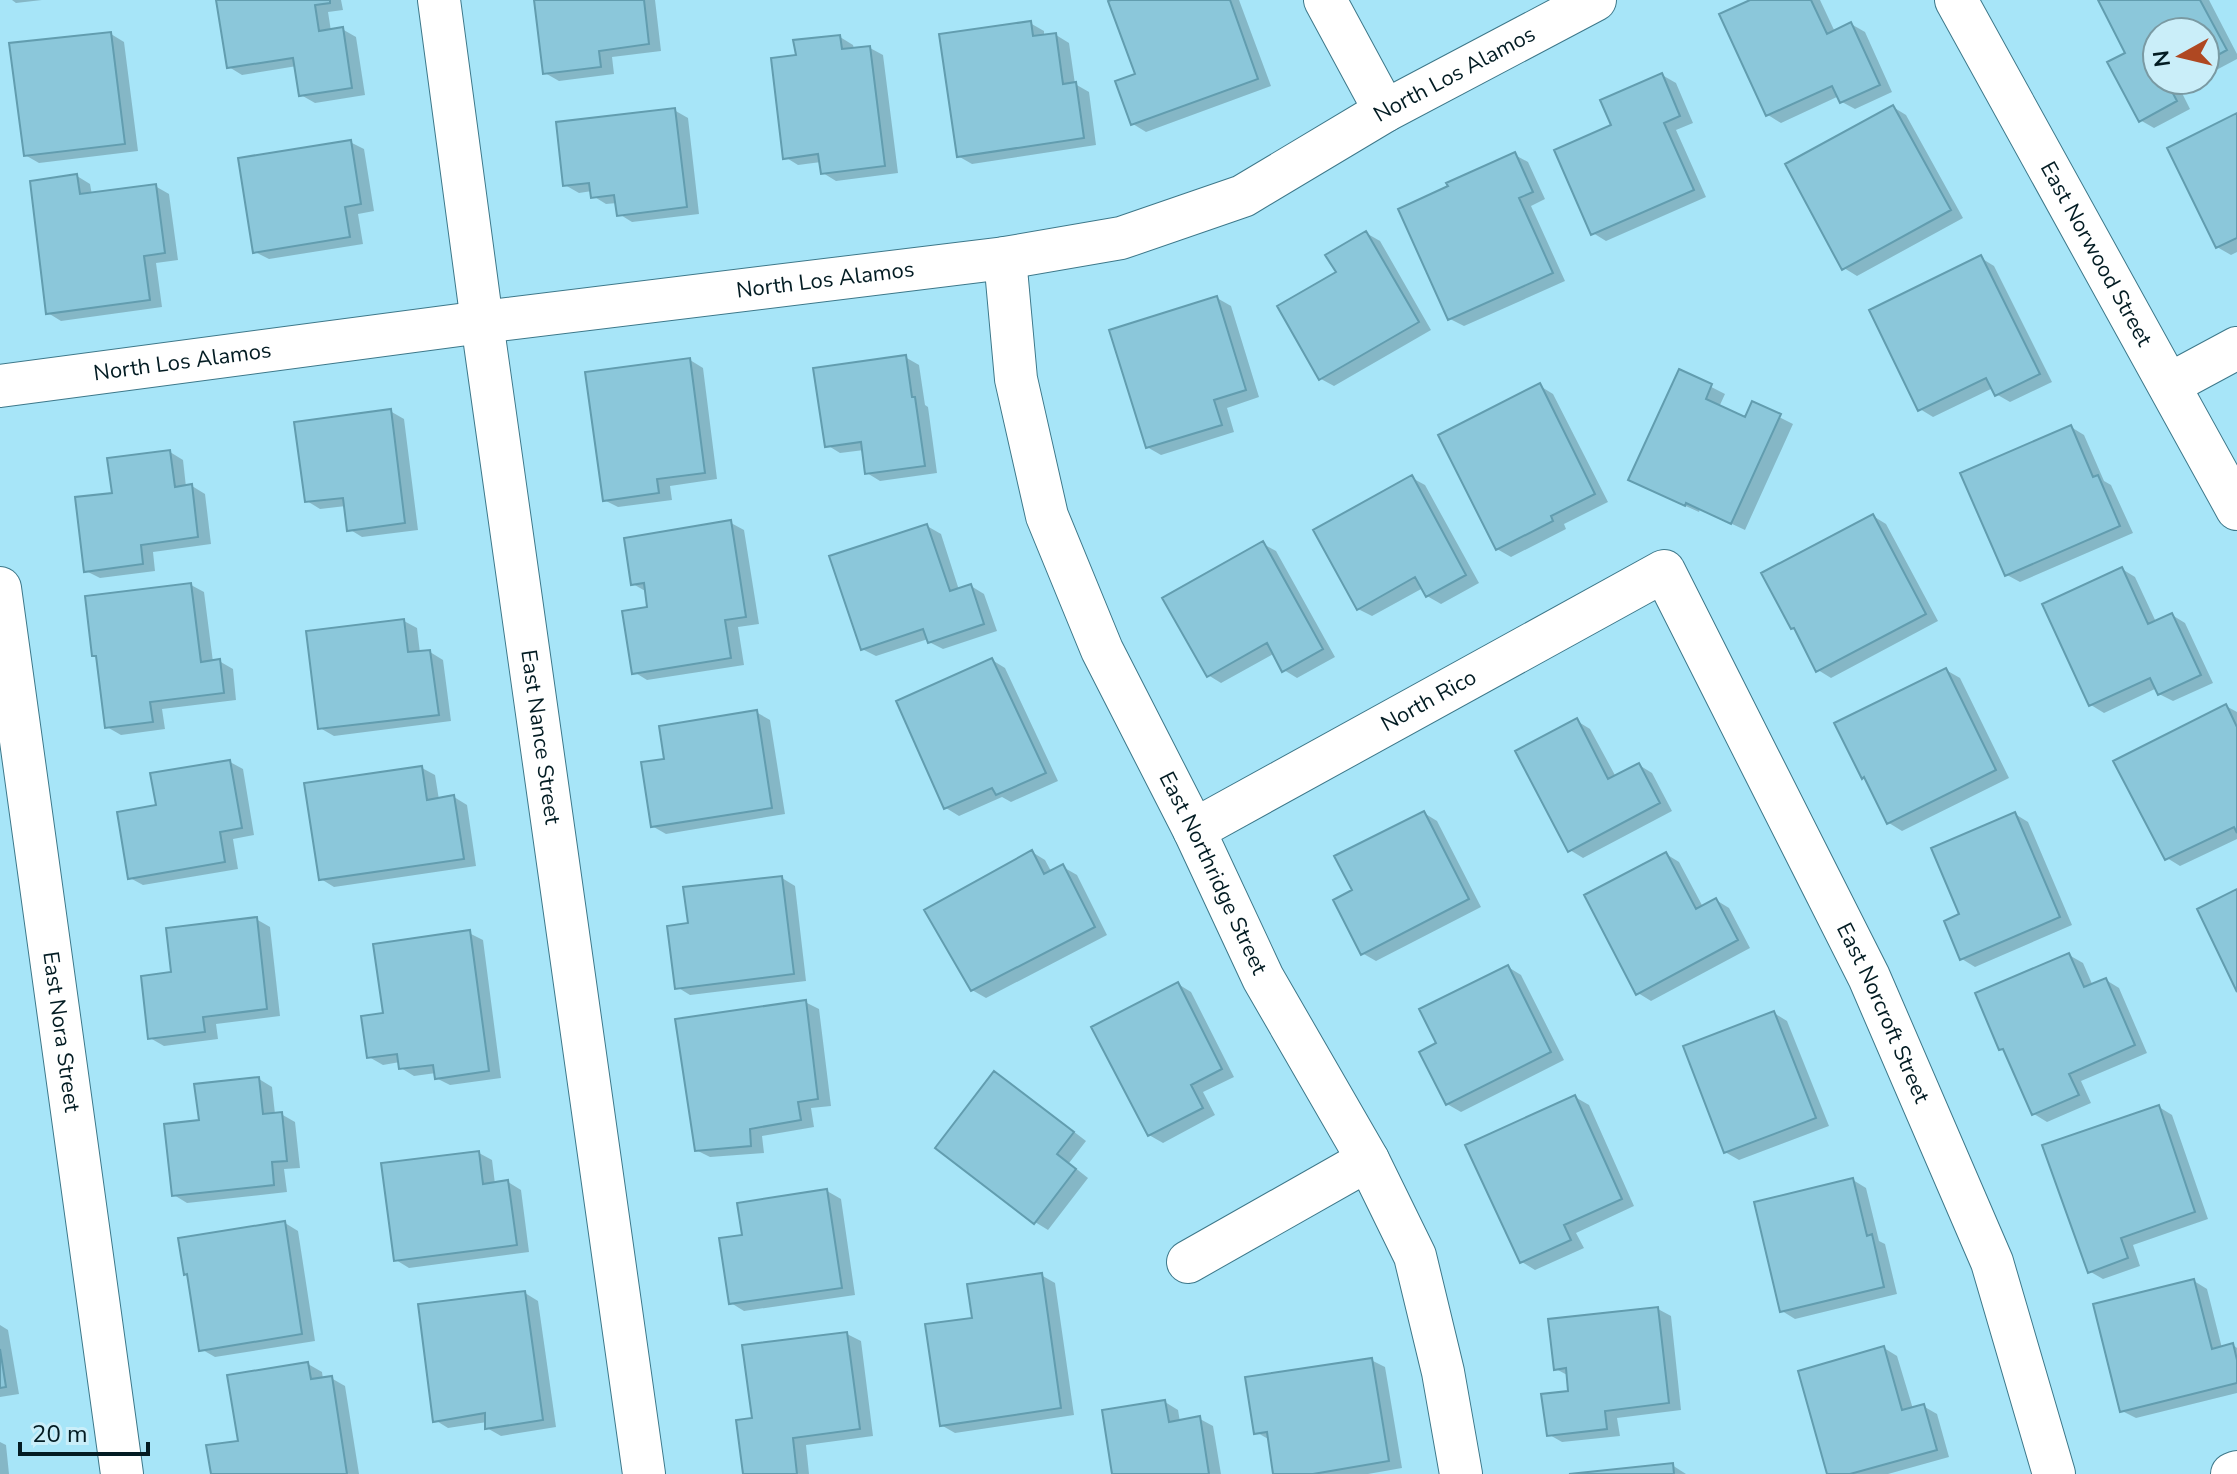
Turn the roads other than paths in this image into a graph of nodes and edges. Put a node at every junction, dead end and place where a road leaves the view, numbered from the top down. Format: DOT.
graph roads {
  1 [pos="439,0"];
  2 [pos="1325,0"];
  3 [pos="1595,0"];
  4 [pos="1956,0"];
  5 [pos="1385,111"];
  6 [pos="1005,258"];
  7 [pos="482,322"];
  8 [pos="2237,348"];
  9 [pos="2170,384"];
  10 [pos="0,386"];
  11 [pos="2237,509"];
  12 [pos="1664,571"];
  13 [pos="0,588"];
  14 [pos="1194,830"];
  15 [pos="1368,1160"];
  16 [pos="1188,1262"];
  17 [pos="122,1474"];
  18 [pos="644,1474"];
  19 [pos="1461,1474"];
  20 [pos="2054,1474"];
  1 -- 7 [label="street, East Nance Street"];
  2 -- 5 [label="street"];
  3 -- 5 [label="street, North Los Alamos"];
  4 -- 9 [label="street, East Norwood Street"];
  5 -- 6 [label="street, North Los Alamos"];
  6 -- 7 [label="street, North Los Alamos"];
  6 -- 14 [label="street, East Northridge Street"];
  7 -- 10 [label="street, North Los Alamos"];
  7 -- 18 [label="street, East Nance Street"];
  8 -- 9 [label="street"];
  9 -- 11 [label="street, East Norwood Street"];
  12 -- 14 [label="street, North Rico"];
  12 -- 20 [label="street, East Norcroft Street"];
  13 -- 17 [label="street, East Nora Street"];
  14 -- 15 [label="street, East Northridge Street"];
  15 -- 16 [label="street"];
  15 -- 19 [label="street, East Northridge Street"];
}
